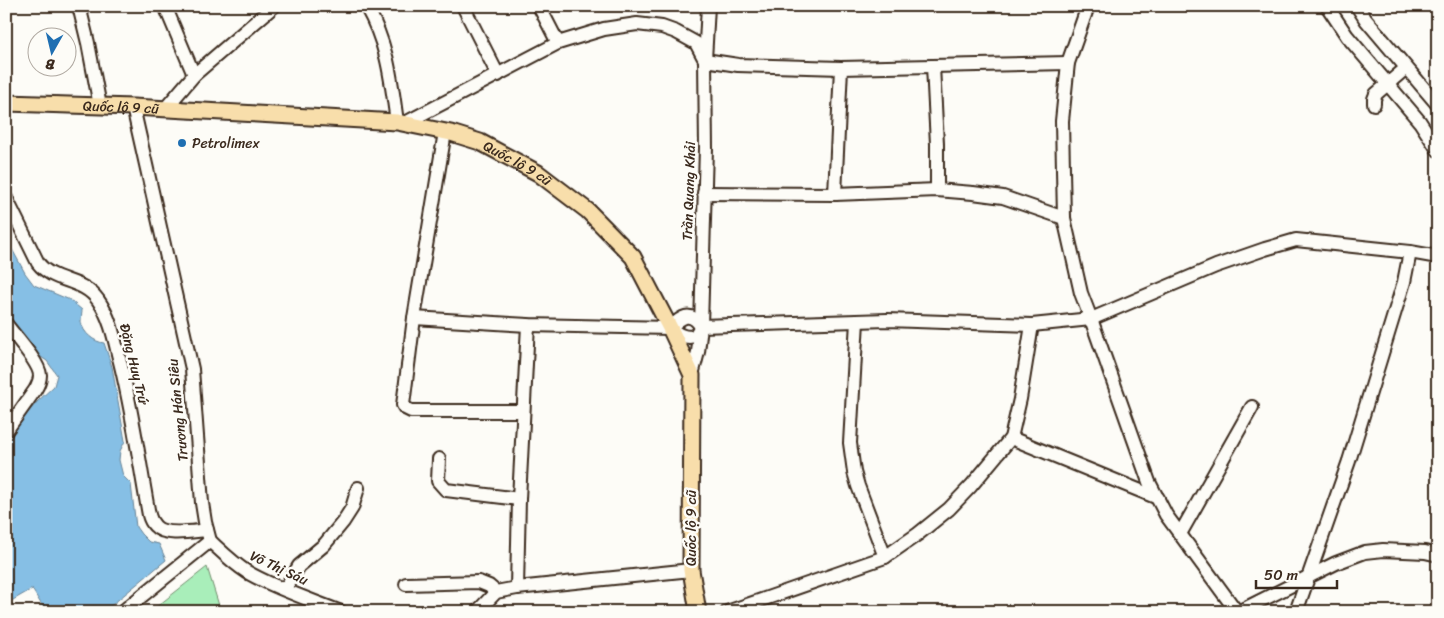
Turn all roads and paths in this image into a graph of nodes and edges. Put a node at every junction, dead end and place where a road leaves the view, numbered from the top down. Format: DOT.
graph roads {
  1 [pos="79,6"];
  2 [pos="166,6"];
  3 [pos="274,6"];
  4 [pos="366,6"];
  5 [pos="463,6"];
  6 [pos="539,6"];
  7 [pos="708,6"];
  8 [pos="1088,6"];
  9 [pos="1327,6"];
  10 [pos="1357,6"];
  11 [pos="558,42"];
  12 [pos="705,60"];
  13 [pos="1068,63"];
  14 [pos="933,66"];
  15 [pos="841,68"];
  16 [pos="1406,68"];
  17 [pos="194,75"];
  18 [pos="498,75"];
  19 [pos="1388,85"];
  20 [pos="6,103"];
  21 [pos="1374,104"];
  22 [pos="1438,105"];
  23 [pos="100,106"];
  24 [pos="133,107"];
  25 [pos="165,109"];
  26 [pos="401,122"];
  27 [pos="445,132"];
  28 [pos="1438,150"];
  29 [pos="937,190"];
  30 [pos="704,193"];
  31 [pos="835,194"];
  32 [pos="6,198"];
  33 [pos="1064,218"];
  34 [pos="1410,252"];
  35 [pos="1438,257"];
  36 [pos="414,318"];
  37 [pos="1092,319"];
  38 [pos="857,321"];
  39 [pos="6,324"];
  40 [pos="528,325"];
  41 [pos="1032,325"];
  42 [pos="700,326"];
  43 [pos="670,328"];
  44 [pos="692,375"];
  45 [pos="1252,407"];
  46 [pos="523,411"];
  47 [pos="6,431"];
  48 [pos="1011,438"];
  49 [pos="439,459"];
  50 [pos="358,488"];
  51 [pos="1158,498"];
  52 [pos="518,500"];
  53 [pos="1180,534"];
  54 [pos="209,536"];
  55 [pos="1438,555"];
  56 [pos="885,557"];
  57 [pos="691,570"];
  58 [pos="1309,576"];
  59 [pos="406,584"];
  60 [pos="517,588"];
  61 [pos="286,589"];
  62 [pos="496,592"];
  63 [pos="122,612"];
  64 [pos="341,612"];
  65 [pos="477,612"];
  66 [pos="698,612"];
  67 [pos="727,612"];
  68 [pos="1238,612"];
  69 [pos="1296,612"];
  1 -- 23 [label="street"];
  2 -- 17 [label="street"];
  3 -- 17 [label="street"];
  4 -- 26 [label="street"];
  5 -- 18 [label="street"];
  6 -- 11 [label="street"];
  7 -- 12 [label="street, Trần Quang Khải"];
  8 -- 13 [label="street"];
  9 -- 19 [label="street"];
  10 -- 16 [label="street"];
  11 -- 12 [label="street"];
  11 -- 18 [label="street"];
  12 -- 15 [label="street"];
  12 -- 30 [label="street, Trần Quang Khải"];
  13 -- 14 [label="street"];
  13 -- 33 [label="street"];
  14 -- 15 [label="street"];
  14 -- 29 [label="street"];
  15 -- 31 [label="street"];
  16 -- 19 [label="street"];
  16 -- 22 [label="street"];
  17 -- 25 [label="street"];
  18 -- 26 [label="street"];
  19 -- 21 [label="street"];
  19 -- 28 [label="street"];
  20 -- 23 [label="main road, Quốc lộ 9 cũ"];
  23 -- 24 [label="main road, Quốc lộ 9 cũ"];
  24 -- 25 [label="main road, Quốc lộ 9 cũ"];
  24 -- 54 [label="street, Trương Hán Siêu"];
  25 -- 26 [label="main road, Quốc lộ 9 cũ"];
  26 -- 27 [label="main road, Quốc lộ 9 cũ"];
  27 -- 36 [label="street"];
  27 -- 43 [label="main road, Quốc lộ 9 cũ"];
  29 -- 31 [label="street"];
  29 -- 33 [label="street"];
  30 -- 31 [label="street"];
  30 -- 42 [label="street, Trần Quang Khải"];
  32 -- 54 [label="street, Đặng Huy Trứ"];
  33 -- 37 [label="street"];
  34 -- 35 [label="street"];
  34 -- 37 [label="street"];
  34 -- 58 [label="street"];
  36 -- 40 [label="street"];
  36 -- 46 [label="street"];
  37 -- 41 [label="street"];
  37 -- 51 [label="street"];
  38 -- 41 [label="street"];
  38 -- 42 [label="street"];
  38 -- 56 [label="street"];
  39 -- 47 [label="street"];
  40 -- 43 [label="street"];
  40 -- 46 [label="street"];
  41 -- 48 [label="street"];
  42 -- 43 [label="street"];
  42 -- 44 [label="street, Trần Quang Khải"];
  43 -- 44 [label="main road, Quốc lộ 9 cũ"];
  44 -- 57 [label="main road, Quốc lộ 9 cũ"];
  45 -- 53 [label="street"];
  46 -- 52 [label="street"];
  48 -- 51 [label="street"];
  48 -- 56 [label="street"];
  49 -- 52 [label="street"];
  50 -- 61 [label="street"];
  51 -- 53 [label="street"];
  52 -- 60 [label="street"];
  53 -- 68 [label="street"];
  54 -- 61 [label="street, Võ Thị Sáu"];
  54 -- 63 [label="street"];
  55 -- 58 [label="street"];
  56 -- 67 [label="street"];
  57 -- 60 [label="street"];
  57 -- 66 [label="main road, Quốc lộ 9 cũ"];
  58 -- 68 [label="street"];
  58 -- 69 [label="street"];
  59 -- 62 [label="street"];
  60 -- 62 [label="street"];
  61 -- 64 [label="street, Võ Thị Sáu"];
  62 -- 65 [label="street"];
}
